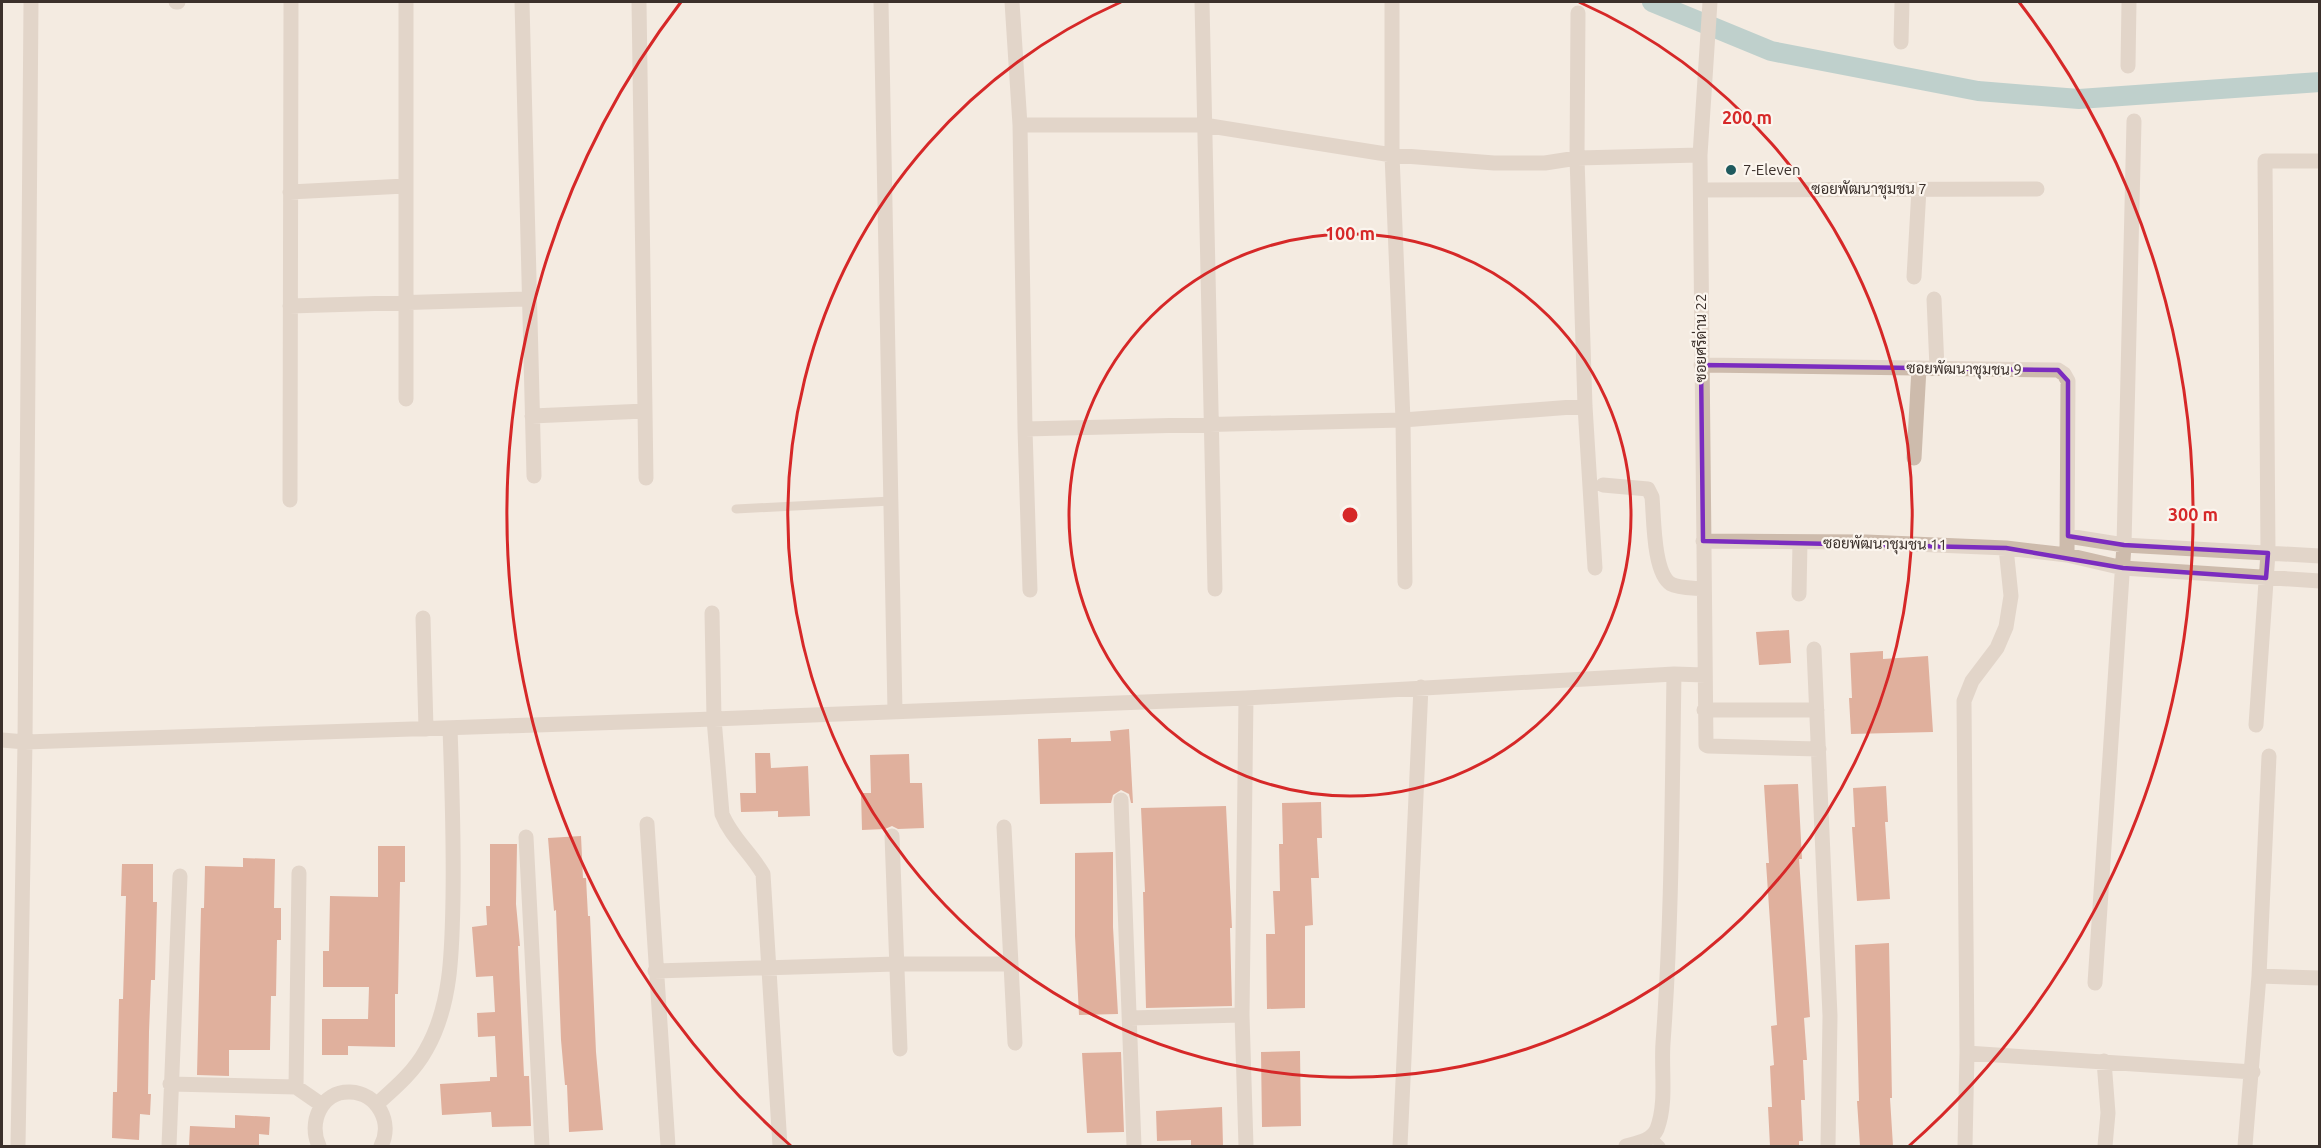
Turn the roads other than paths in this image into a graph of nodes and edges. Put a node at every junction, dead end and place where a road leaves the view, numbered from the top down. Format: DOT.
graph roads {
  1 [pos="31,2"];
  2 [pos="291,2"];
  3 [pos="405,2"];
  4 [pos="522,2"];
  5 [pos="639,2"];
  6 [pos="881,2"];
  7 [pos="1012,2"];
  8 [pos="1202,2"];
  9 [pos="1392,2"];
  10 [pos="1710,2"];
  11 [pos="1902,2"];
  12 [pos="2129,2"];
  13 [pos="1578,14"];
  14 [pos="1901,42"];
  15 [pos="2128,66"];
  16 [pos="2134,121"];
  17 [pos="1020,125"];
  18 [pos="1204,125"];
  19 [pos="1392,155"];
  20 [pos="1700,155"];
  21 [pos="1577,158"];
  22 [pos="2319,161"];
  23 [pos="405,186"];
  24 [pos="1919,189"];
  25 [pos="2037,189"];
  26 [pos="1701,190"];
  27 [pos="291,192"];
  28 [pos="1914,277"];
  29 [pos="529,299"];
  30 [pos="1934,299"];
  31 [pos="405,303"];
  32 [pos="290,306"];
  33 [pos="1701,365"];
  34 [pos="1919,368"];
  35 [pos="1937,368"];
  36 [pos="406,399"];
  37 [pos="1585,406"];
  38 [pos="645,411"];
  39 [pos="532,416"];
  40 [pos="1403,420"];
  41 [pos="1213,425"];
  42 [pos="1024,429"];
  43 [pos="1914,458"];
  44 [pos="534,476"];
  45 [pos="646,478"];
  46 [pos="1603,485"];
  47 [pos="290,500"];
  48 [pos="891,501"];
  49 [pos="736,509"];
  50 [pos="2068,536"];
  51 [pos="1703,542"];
  52 [pos="1800,542"];
  53 [pos="2124,545"];
  54 [pos="2006,548"];
  55 [pos="2268,553"];
  56 [pos="2067,555"];
  57 [pos="2319,556"];
  58 [pos="1595,568"];
  59 [pos="2123,568"];
  60 [pos="2266,578"];
  61 [pos="2319,581"];
  62 [pos="1405,582"];
  63 [pos="1215,589"];
  64 [pos="1703,589"];
  65 [pos="1030,590"];
  66 [pos="1799,594"];
  67 [pos="712,613"];
  68 [pos="423,618"];
  69 [pos="1814,649"];
  70 [pos="1674,674"];
  71 [pos="1705,675"];
  72 [pos="1421,687"];
  73 [pos="1246,698"];
  74 [pos="1817,710"];
  75 [pos="895,711"];
  76 [pos="1704,711"];
  77 [pos="714,719"];
  78 [pos="2256,725"];
  79 [pos="450,728"];
  80 [pos="426,729"];
  81 [pos="2,741"];
  82 [pos="24,742"];
  83 [pos="1819,749"];
  84 [pos="2269,756"];
  85 [pos="1121,800"];
  86 [pos="646,824"];
  87 [pos="1004,827"];
  88 [pos="892,836"];
  89 [pos="526,837"];
  90 [pos="299,873"];
  91 [pos="180,876"];
  92 [pos="896,964"];
  93 [pos="1010,964"];
  94 [pos="770,967"];
  95 [pos="655,971"];
  96 [pos="2259,976"];
  97 [pos="2319,978"];
  98 [pos="2095,982"];
  99 [pos="1242,1015"];
  100 [pos="1130,1018"];
  101 [pos="1015,1042"];
  102 [pos="900,1049"];
  103 [pos="1967,1053"];
  104 [pos="2104,1061"];
  105 [pos="2253,1072"];
  106 [pos="170,1084"];
  107 [pos="296,1087"];
  108 [pos="377,1104"];
  109 [pos="322,1105"];
  110 [pos="1657,1142"];
  111 [pos="18,1146"];
  112 [pos="169,1146"];
  113 [pos="319,1146"];
  114 [pos="384,1146"];
  115 [pos="537,1146"];
  116 [pos="542,1146"];
  117 [pos="668,1146"];
  118 [pos="780,1146"];
  119 [pos="1134,1146"];
  120 [pos="1246,1146"];
  121 [pos="1400,1146"];
  122 [pos="1626,1146"];
  123 [pos="1828,1146"];
  124 [pos="1965,1146"];
  125 [pos="2105,1146"];
  126 [pos="2245,1146"];
  1 -- 82 [label="street"];
  2 -- 27 [label="street"];
  3 -- 23 [label="street"];
  4 -- 29 [label="street"];
  5 -- 38 [label="street"];
  6 -- 48 [label="street"];
  7 -- 17 [label="street"];
  8 -- 18 [label="street"];
  9 -- 19 [label="street"];
  10 -- 20 [label="street, ซอยศรีด่าน 22"];
  11 -- 14 [label="street"];
  12 -- 15 [label="street"];
  13 -- 21 [label="street"];
  16 -- 53 [label="street"];
  17 -- 18 [label="street"];
  17 -- 42 [label="street"];
  18 -- 19 [label="street"];
  18 -- 41 [label="street"];
  19 -- 21 [label="street"];
  19 -- 40 [label="street"];
  20 -- 21 [label="street"];
  20 -- 26 [label="street, ซอยศรีด่าน 22"];
  21 -- 37 [label="street"];
  22 -- 55 [label="street"];
  23 -- 27 [label="street"];
  23 -- 31 [label="street"];
  24 -- 25 [label="street, ซอยพัฒนาชุมชน 7"];
  24 -- 26 [label="street, ซอยพัฒนาชุมชน 7"];
  24 -- 28 [label="street"];
  26 -- 33 [label="street, ซอยศรีด่าน 22"];
  27 -- 32 [label="street"];
  29 -- 31 [label="street"];
  29 -- 39 [label="street"];
  30 -- 35 [label="street"];
  31 -- 32 [label="street"];
  31 -- 36 [label="street"];
  32 -- 47 [label="street"];
  33 -- 34 [label="street, ซอยพัฒนาชุมชน 9"];
  33 -- 51 [label="street, ซอยศรีด่าน 22"];
  34 -- 35 [label="street, ซอยพัฒนาชุมชน 9"];
  34 -- 43 [label="street"];
  35 -- 50 [label="street, ซอยพัฒนาชุมชน 9"];
  37 -- 40 [label="street"];
  37 -- 58 [label="street"];
  38 -- 39 [label="street"];
  38 -- 45 [label="street"];
  39 -- 44 [label="street"];
  40 -- 41 [label="street"];
  40 -- 62 [label="street"];
  41 -- 42 [label="street"];
  41 -- 63 [label="street"];
  42 -- 65 [label="street"];
  46 -- 64 [label="street"];
  48 -- 49 [label="lane"];
  48 -- 75 [label="street"];
  50 -- 53 [label="street"];
  50 -- 56 [label="street"];
  51 -- 52 [label="street, ซอยพัฒนาชุมชน 11"];
  51 -- 64 [label="street, ซอยศรีด่าน 22"];
  52 -- 54 [label="street, ซอยพัฒนาชุมชน 11"];
  52 -- 66 [label="street"];
  53 -- 55 [label="street"];
  53 -- 59 [label="street"];
  54 -- 56 [label="street, ซอยพัฒนาชุมชน 11"];
  54 -- 103 [label="street"];
  55 -- 57 [label="street"];
  55 -- 60 [label="street"];
  56 -- 59 [label="street, ซอยพัฒนาชุมชน 11"];
  59 -- 60 [label="street, ซอยพัฒนาชุมชน 11"];
  59 -- 98 [label="street"];
  60 -- 61 [label="street, ซอยพัฒนาชุมชน 11"];
  60 -- 78 [label="street"];
  64 -- 71 [label="street, ซอยศรีด่าน 22"];
  67 -- 77 [label="street"];
  68 -- 80 [label="street"];
  69 -- 74 [label="street"];
  70 -- 71 [label="street"];
  70 -- 72 [label="street"];
  70 -- 110 [label="street"];
  71 -- 76 [label="street, ซอยศรีด่าน 22"];
  72 -- 73 [label="street"];
  72 -- 121 [label="street"];
  73 -- 75 [label="street"];
  73 -- 99 [label="street"];
  74 -- 76 [label="street"];
  74 -- 83 [label="street"];
  75 -- 77 [label="street"];
  76 -- 83 [label="street, ซอยศรีด่าน 22"];
  77 -- 79 [label="street"];
  77 -- 94 [label="street"];
  79 -- 80 [label="street"];
  79 -- 108 [label="street"];
  80 -- 82 [label="street"];
  81 -- 82 [label="street"];
  82 -- 111 [label="street"];
  83 -- 123 [label="street"];
  84 -- 96 [label="street"];
  85 -- 100 [label="street"];
  86 -- 95 [label="street"];
  87 -- 93 [label="street"];
  88 -- 92 [label="street"];
  89 -- 116 [label="street"];
  90 -- 107 [label="street"];
  91 -- 106 [label="street"];
  92 -- 93 [label="street"];
  92 -- 94 [label="street"];
  92 -- 102 [label="street"];
  93 -- 101 [label="street"];
  94 -- 95 [label="street"];
  94 -- 118 [label="street"];
  95 -- 117 [label="street"];
  96 -- 97 [label="street"];
  96 -- 105 [label="street"];
  99 -- 100 [label="street"];
  99 -- 120 [label="street"];
  100 -- 119 [label="street"];
  103 -- 104 [label="street"];
  103 -- 124 [label="street"];
  104 -- 105 [label="street"];
  104 -- 125 [label="street"];
  105 -- 126 [label="street"];
  106 -- 107 [label="street"];
  106 -- 112 [label="street"];
  107 -- 109 [label="street"];
  108 -- 109 [label="street"];
  108 -- 114 [label="street"];
  109 -- 113 [label="street"];
  110 -- 122 [label="street"];
  115 -- 116 [label="street"];
}
